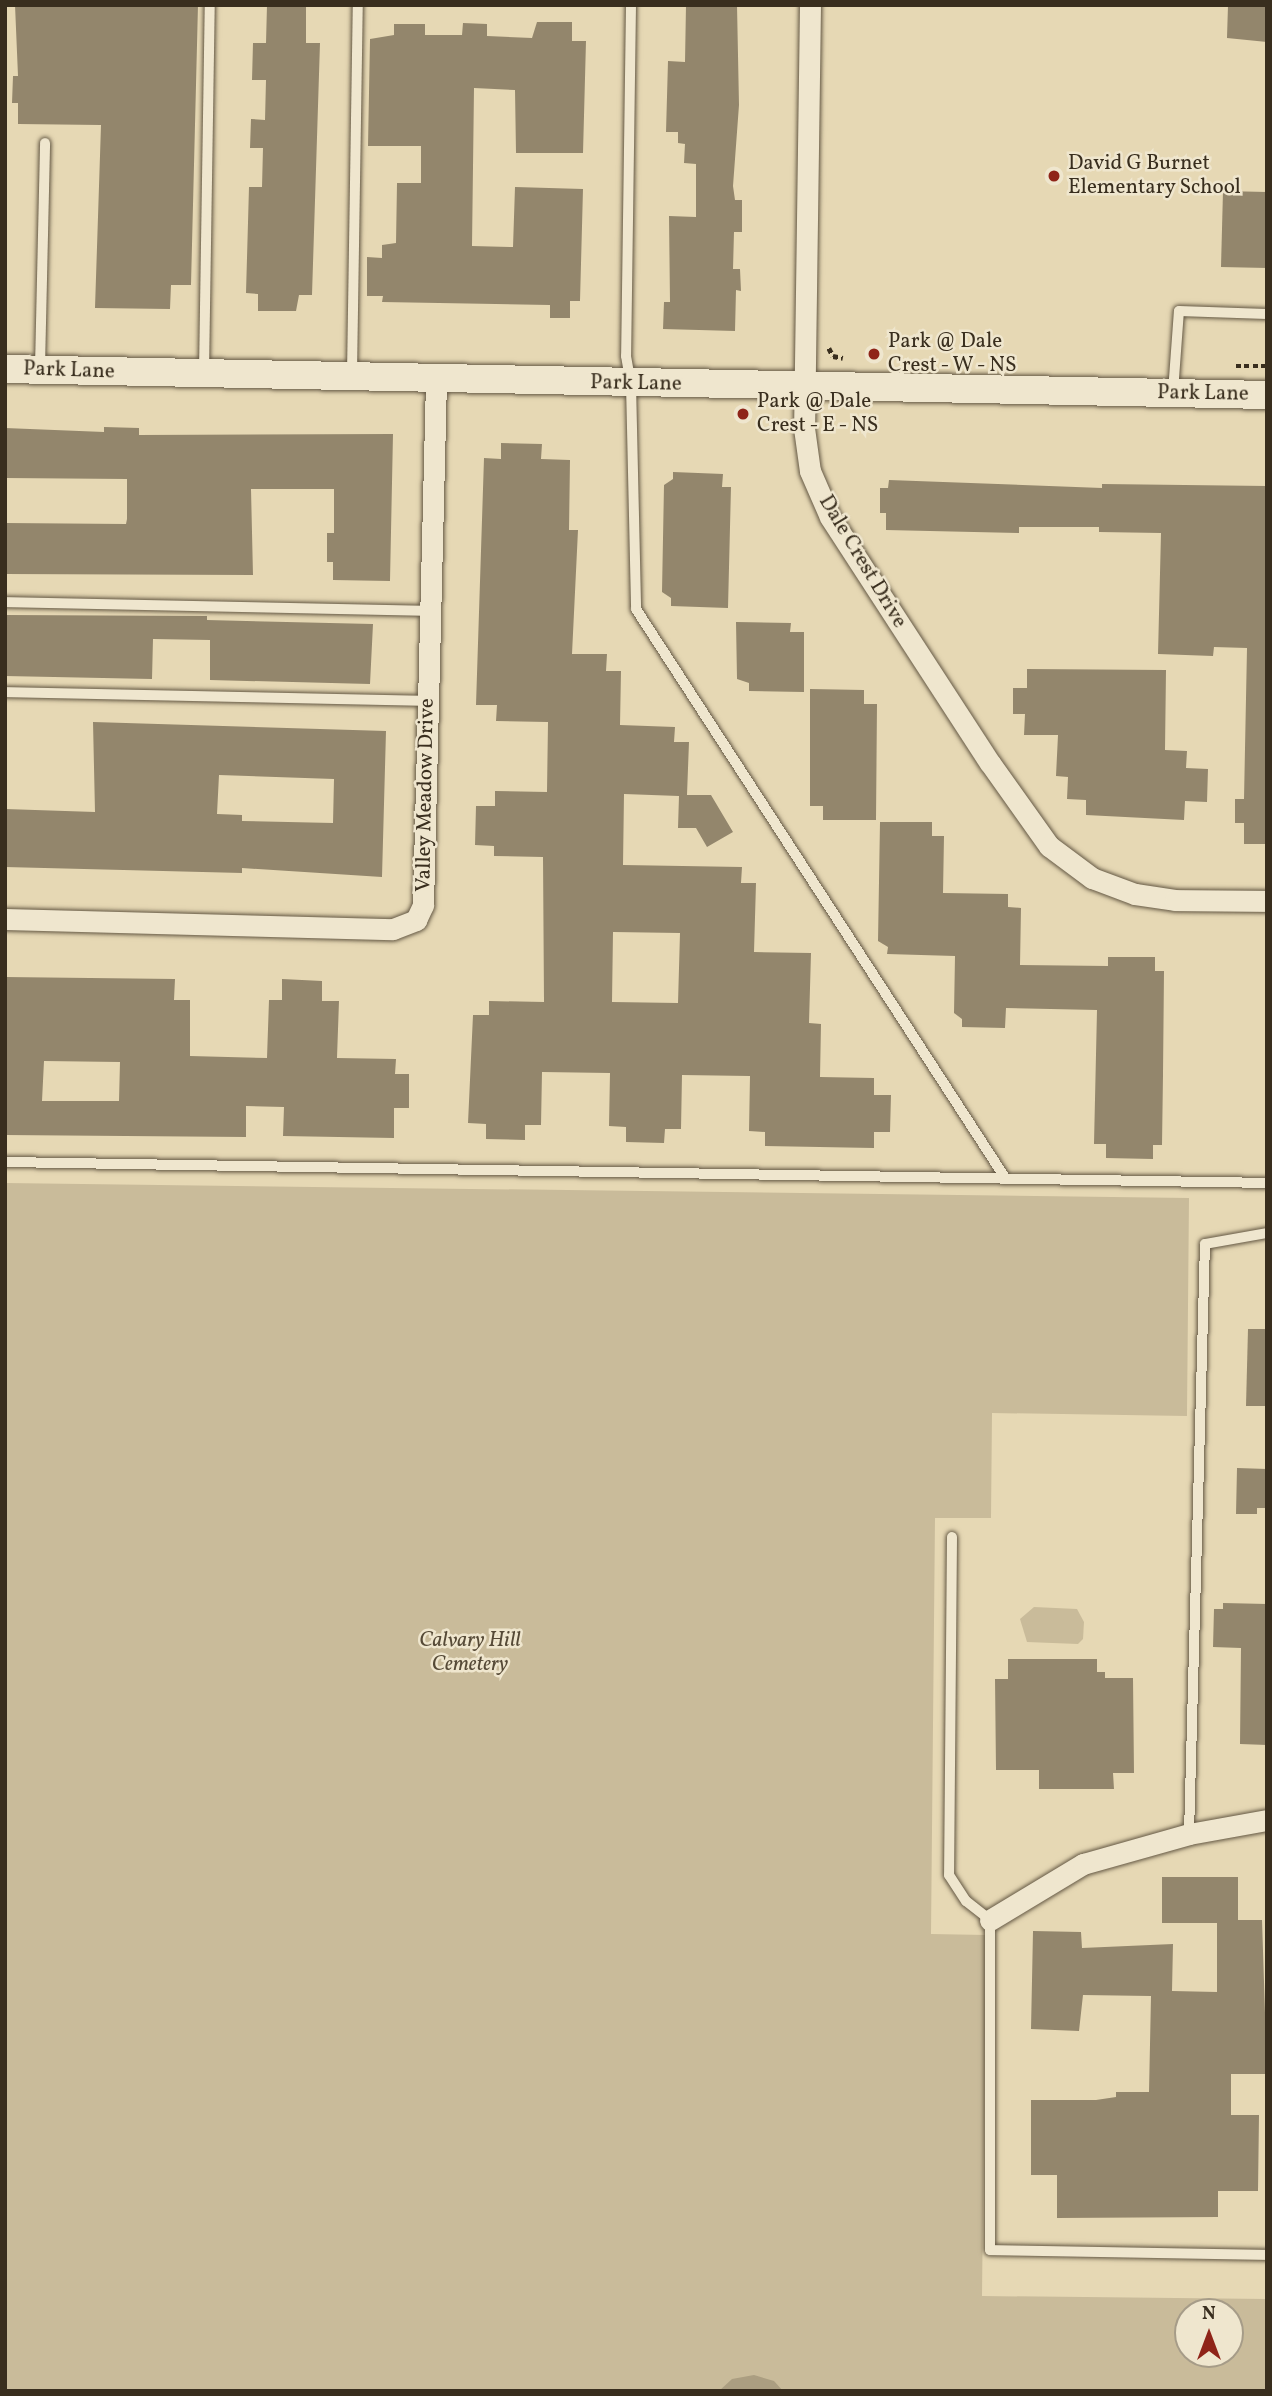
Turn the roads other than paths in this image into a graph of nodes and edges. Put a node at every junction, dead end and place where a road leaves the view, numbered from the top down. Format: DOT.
graph roads {
  1 [pos="210,5"];
  2 [pos="358,5"];
  3 [pos="631,5"];
  4 [pos="810,5"];
  5 [pos="45,143"];
  6 [pos="1267,314"];
  7 [pos="5,369"];
  8 [pos="40,370"];
  9 [pos="204,374"];
  10 [pos="352,378"];
  11 [pos="436,380"];
  12 [pos="631,384"];
  13 [pos="805,386"];
  14 [pos="1173,393"];
  15 [pos="1267,395"];
  16 [pos="5,602"];
  17 [pos="430,611"];
  18 [pos="5,692"];
  19 [pos="428,701"];
  20 [pos="1267,901"];
  21 [pos="5,919"];
  22 [pos="5,1162"];
  23 [pos="1004,1176"];
  24 [pos="1267,1183"];
  25 [pos="1267,1233"];
  26 [pos="952,1536"];
  27 [pos="1267,1820"];
  28 [pos="1189,1834"];
  29 [pos="990,1920"];
  30 [pos="1267,2255"];
  1 -- 9 [label="lane"];
  2 -- 10 [label="lane"];
  3 -- 12 [label="lane"];
  4 -- 13 [label="street, Dale Crest Drive"];
  5 -- 8 [label="lane"];
  6 -- 14 [label="lane"];
  7 -- 8 [label="street, Park Lane"];
  8 -- 9 [label="street, Park Lane"];
  9 -- 10 [label="street, Park Lane"];
  10 -- 11 [label="street, Park Lane"];
  11 -- 12 [label="street, Park Lane"];
  11 -- 17 [label="street, Valley Meadow Drive"];
  12 -- 13 [label="street, Park Lane"];
  12 -- 23 [label="lane"];
  13 -- 14 [label="street, Park Lane"];
  13 -- 20 [label="street, Dale Crest Drive"];
  14 -- 15 [label="street, Park Lane"];
  16 -- 17 [label="lane"];
  17 -- 19 [label="street, Valley Meadow Drive"];
  18 -- 19 [label="lane"];
  19 -- 21 [label="street, Valley Meadow Drive"];
  22 -- 23 [label="lane"];
  23 -- 24 [label="lane"];
  25 -- 28 [label="lane"];
  26 -- 29 [label="lane"];
  27 -- 28 [label="street"];
  28 -- 29 [label="street"];
  29 -- 30 [label="lane"];
}
